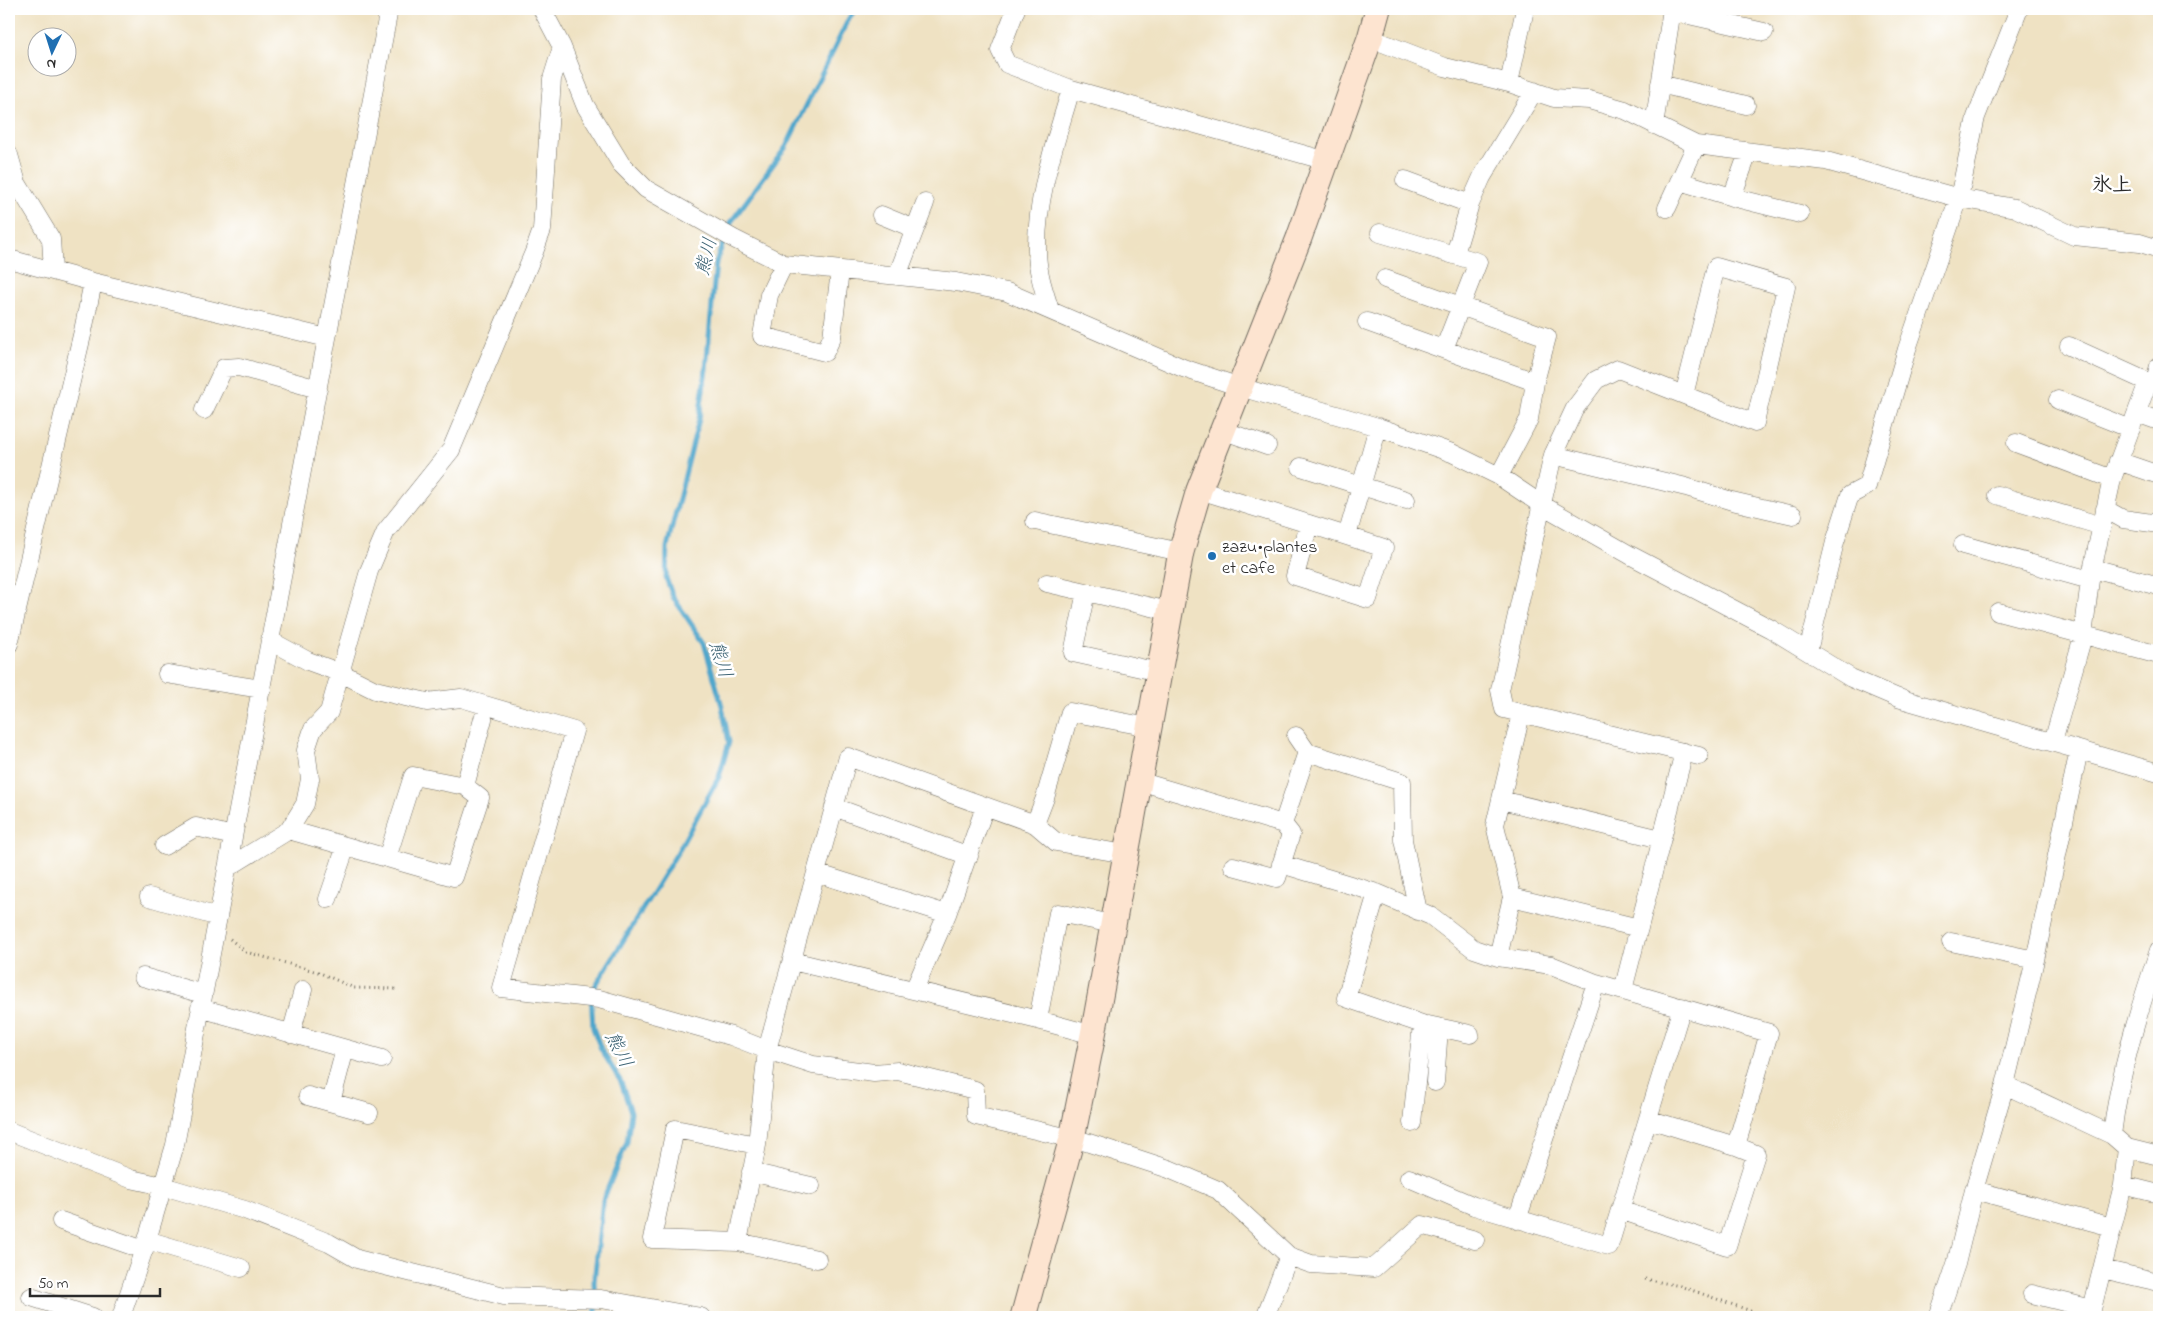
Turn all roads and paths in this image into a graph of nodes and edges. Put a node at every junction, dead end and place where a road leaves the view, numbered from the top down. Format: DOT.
graph roads {
  1 [pos="389,9"];
  2 [pos="542,9"];
  3 [pos="1016,9"];
  4 [pos="1378,9"];
  5 [pos="1525,9"];
  6 [pos="2019,9"];
  7 [pos="1671,10"];
  8 [pos="1764,32"];
  9 [pos="1370,38"];
  10 [pos="562,47"];
  11 [pos="1509,83"];
  12 [pos="1660,84"];
  13 [pos="1071,89"];
  14 [pos="1534,91"];
  15 [pos="1746,105"];
  16 [pos="1654,124"];
  17 [pos="1696,145"];
  18 [pos="1748,153"];
  19 [pos="9,155"];
  20 [pos="1327,160"];
  21 [pos="1405,180"];
  22 [pos="1679,181"];
  23 [pos="1732,197"];
  24 [pos="1959,198"];
  25 [pos="926,203"];
  26 [pos="1470,204"];
  27 [pos="1667,208"];
  28 [pos="1800,214"];
  29 [pos="881,215"];
  30 [pos="916,229"];
  31 [pos="1380,233"];
  32 [pos="2159,249"];
  33 [pos="1455,254"];
  34 [pos="9,259"];
  35 [pos="784,264"];
  36 [pos="53,270"];
  37 [pos="840,271"];
  38 [pos="897,276"];
  39 [pos="1385,279"];
  40 [pos="92,282"];
  41 [pos="1461,306"];
  42 [pos="1050,310"];
  43 [pos="1367,322"];
  44 [pos="328,338"];
  45 [pos="2069,346"];
  46 [pos="1444,349"];
  47 [pos="2159,366"];
  48 [pos="1534,382"];
  49 [pos="2148,382"];
  50 [pos="1240,387"];
  51 [pos="318,389"];
  52 [pos="1684,395"];
  53 [pos="2058,400"];
  54 [pos="204,410"];
  55 [pos="2134,421"];
  56 [pos="2159,421"];
  57 [pos="1378,427"];
  58 [pos="1222,430"];
  59 [pos="2016,443"];
  60 [pos="1267,446"];
  61 [pos="1553,455"];
  62 [pos="2118,461"];
  63 [pos="1301,467"];
  64 [pos="2159,475"];
  65 [pos="1499,476"];
  66 [pos="2112,479"];
  67 [pos="1362,485"];
  68 [pos="1199,490"];
  69 [pos="1997,495"];
  70 [pos="1406,500"];
  71 [pos="1542,505"];
  72 [pos="2105,509"];
  73 [pos="1793,515"];
  74 [pos="1035,521"];
  75 [pos="1309,524"];
  76 [pos="2159,524"];
  77 [pos="2102,526"];
  78 [pos="1347,536"];
  79 [pos="1963,545"];
  80 [pos="1181,552"];
  81 [pos="2092,574"];
  82 [pos="1047,583"];
  83 [pos="2159,586"];
  84 [pos="1086,592"];
  85 [pos="1169,611"];
  86 [pos="1998,612"];
  87 [pos="2083,636"];
  88 [pos="271,641"];
  89 [pos="9,644"];
  90 [pos="1808,651"];
  91 [pos="2159,656"];
  92 [pos="1159,672"];
  93 [pos="341,673"];
  94 [pos="167,674"];
  95 [pos="262,688"];
  96 [pos="1522,714"];
  97 [pos="483,719"];
  98 [pos="1149,727"];
  99 [pos="1296,736"];
  100 [pos="2053,742"];
  101 [pos="2079,750"];
  102 [pos="1307,752"];
  103 [pos="2159,774"];
  104 [pos="1138,782"];
  105 [pos="465,786"];
  106 [pos="1501,800"];
  107 [pos="834,807"];
  108 [pos="985,807"];
  109 [pos="1035,824"];
  110 [pos="1283,824"];
  111 [pos="289,830"];
  112 [pos="233,836"];
  113 [pos="1662,839"];
  114 [pos="164,846"];
  115 [pos="346,846"];
  116 [pos="1126,854"];
  117 [pos="969,856"];
  118 [pos="387,858"];
  119 [pos="1281,864"];
  120 [pos="1233,866"];
  121 [pos="227,868"];
  122 [pos="816,873"];
  123 [pos="1377,893"];
  124 [pos="148,897"];
  125 [pos="1512,897"];
  126 [pos="328,899"];
  127 [pos="1418,911"];
  128 [pos="947,914"];
  129 [pos="217,922"];
  130 [pos="1113,924"];
  131 [pos="1639,928"];
  132 [pos="1951,942"];
  133 [pos="2159,950"];
  134 [pos="1498,957"];
  135 [pos="2035,960"];
  136 [pos="792,961"];
  137 [pos="143,977"];
  138 [pos="1596,983"];
  139 [pos="397,989"];
  140 [pos="303,990"];
  141 [pos="914,990"];
  142 [pos="1622,990"];
  143 [pos="202,1001"];
  144 [pos="1682,1007"];
  145 [pos="1038,1020"];
  146 [pos="1431,1026"];
  147 [pos="291,1034"];
  148 [pos="1470,1034"];
  149 [pos="1093,1035"];
  150 [pos="345,1049"];
  151 [pos="767,1050"];
  152 [pos="382,1059"];
  153 [pos="1435,1082"];
  154 [pos="2005,1085"];
  155 [pos="308,1096"];
  156 [pos="331,1102"];
  157 [pos="369,1113"];
  158 [pos="1648,1119"];
  159 [pos="1412,1123"];
  160 [pos="11,1133"];
  161 [pos="2112,1135"];
  162 [pos="1072,1138"];
  163 [pos="757,1145"];
  164 [pos="1736,1146"];
  165 [pos="2127,1148"];
  166 [pos="2159,1156"];
  167 [pos="751,1172"];
  168 [pos="1409,1178"];
  169 [pos="2123,1185"];
  170 [pos="164,1186"];
  171 [pos="811,1186"];
  172 [pos="1974,1190"];
  173 [pos="2159,1194"];
  174 [pos="1620,1210"];
  175 [pos="1517,1220"];
  176 [pos="61,1221"];
  177 [pos="2112,1227"];
  178 [pos="1475,1240"];
  179 [pos="738,1242"];
  180 [pos="145,1245"];
  181 [pos="1289,1256"];
  182 [pos="817,1259"];
  183 [pos="241,1268"];
  184 [pos="2102,1269"];
  185 [pos="1645,1279"];
  186 [pos="2159,1282"];
  187 [pos="2032,1294"];
  188 [pos="31,1297"];
  189 [pos="2093,1315"];
  190 [pos="93,1317"];
  191 [pos="120,1317"];
  192 [pos="701,1317"];
  193 [pos="1023,1317"];
  194 [pos="1265,1317"];
  195 [pos="1768,1317"];
  196 [pos="1938,1317"];
  1 -- 44 [label="street"];
  2 -- 10 [label="street"];
  3 -- 13 [label="street"];
  4 -- 9 [label="street"];
  5 -- 11 [label="street"];
  6 -- 24 [label="street"];
  7 -- 8 [label="street"];
  7 -- 12 [label="street"];
  9 -- 11 [label="street"];
  9 -- 20 [label="street"];
  10 -- 35 [label="street"];
  10 -- 93 [label="street"];
  11 -- 14 [label="street"];
  12 -- 15 [label="street"];
  12 -- 16 [label="street"];
  13 -- 20 [label="street"];
  13 -- 42 [label="street"];
  14 -- 16 [label="street"];
  14 -- 26 [label="street"];
  16 -- 17 [label="street"];
  17 -- 18 [label="street"];
  17 -- 22 [label="street"];
  18 -- 23 [label="street"];
  18 -- 24 [label="street"];
  19 -- 36 [label="street"];
  20 -- 50 [label="street"];
  21 -- 26 [label="street"];
  22 -- 23 [label="street"];
  22 -- 27 [label="street"];
  23 -- 28 [label="street"];
  24 -- 32 [label="street"];
  24 -- 90 [label="street"];
  25 -- 30 [label="street"];
  26 -- 33 [label="street"];
  29 -- 30 [label="street"];
  30 -- 38 [label="street"];
  31 -- 33 [label="street"];
  33 -- 41 [label="street"];
  34 -- 36 [label="street"];
  35 -- 37 [label="street"];
  35 -- 37 [label="street"];
  36 -- 40 [label="street"];
  37 -- 38 [label="street"];
  38 -- 42 [label="street"];
  39 -- 41 [label="street"];
  40 -- 44 [label="street"];
  40 -- 89 [label="street"];
  41 -- 46 [label="street"];
  41 -- 48 [label="street"];
  42 -- 50 [label="street"];
  43 -- 46 [label="street"];
  44 -- 51 [label="street"];
  45 -- 49 [label="street"];
  46 -- 48 [label="street"];
  47 -- 49 [label="street"];
  48 -- 65 [label="street"];
  49 -- 55 [label="street"];
  50 -- 57 [label="street"];
  50 -- 58 [label="street"];
  51 -- 54 [label="street"];
  51 -- 88 [label="street"];
  52 -- 52 [label="street"];
  52 -- 61 [label="street"];
  53 -- 55 [label="street"];
  55 -- 56 [label="street"];
  55 -- 62 [label="street"];
  57 -- 65 [label="street"];
  57 -- 67 [label="street"];
  58 -- 60 [label="street"];
  58 -- 68 [label="street"];
  59 -- 66 [label="street"];
  61 -- 71 [label="street"];
  61 -- 73 [label="street"];
  62 -- 64 [label="street"];
  62 -- 66 [label="street"];
  63 -- 67 [label="street"];
  65 -- 71 [label="street"];
  66 -- 72 [label="street"];
  67 -- 70 [label="street"];
  67 -- 78 [label="street"];
  68 -- 75 [label="street"];
  68 -- 80 [label="street"];
  69 -- 77 [label="street"];
  71 -- 90 [label="street"];
  71 -- 96 [label="street"];
  72 -- 76 [label="street"];
  72 -- 77 [label="street"];
  74 -- 80 [label="street"];
  75 -- 78 [label="street"];
  75 -- 78 [label="street"];
  77 -- 81 [label="street"];
  79 -- 81 [label="street"];
  80 -- 85 [label="street"];
  81 -- 83 [label="street"];
  81 -- 87 [label="street"];
  82 -- 84 [label="street"];
  84 -- 85 [label="street"];
  84 -- 92 [label="street"];
  85 -- 92 [label="street"];
  86 -- 87 [label="street"];
  87 -- 91 [label="street"];
  87 -- 100 [label="street"];
  88 -- 93 [label="street"];
  88 -- 95 [label="street"];
  90 -- 100 [label="street"];
  92 -- 98 [label="street"];
  93 -- 111 [label="street"];
  93 -- 151 [label="street"];
  94 -- 95 [label="street"];
  95 -- 112 [label="street"];
  96 -- 106 [label="street"];
  96 -- 113 [label="street"];
  97 -- 105 [label="street"];
  98 -- 104 [label="street"];
  98 -- 109 [label="street"];
  99 -- 102 [label="street"];
  100 -- 101 [label="street"];
  101 -- 103 [label="street"];
  101 -- 135 [label="street"];
  102 -- 110 [label="street"];
  102 -- 127 [label="street"];
  104 -- 110 [label="street"];
  104 -- 116 [label="street"];
  105 -- 118 [label="street"];
  105 -- 118 [label="street"];
  106 -- 113 [label="street"];
  106 -- 125 [label="street"];
  107 -- 108 [label="street"];
  107 -- 117 [label="street"];
  107 -- 122 [label="street"];
  108 -- 109 [label="street"];
  108 -- 117 [label="street"];
  109 -- 116 [label="street"];
  110 -- 119 [label="street"];
  111 -- 115 [label="street"];
  111 -- 121 [label="street"];
  112 -- 114 [label="street"];
  112 -- 121 [label="street"];
  113 -- 131 [label="street"];
  115 -- 118 [label="street"];
  115 -- 126 [label="street"];
  116 -- 130 [label="street"];
  117 -- 128 [label="street"];
  119 -- 120 [label="street"];
  119 -- 123 [label="street"];
  121 -- 129 [label="street"];
  122 -- 128 [label="street"];
  122 -- 136 [label="street"];
  123 -- 127 [label="street"];
  123 -- 146 [label="street"];
  124 -- 129 [label="street"];
  125 -- 131 [label="street"];
  125 -- 134 [label="street"];
  127 -- 134 [label="street"];
  128 -- 141 [label="street"];
  129 -- 139 [label="path"];
  129 -- 143 [label="street"];
  130 -- 145 [label="street"];
  130 -- 149 [label="street"];
  131 -- 142 [label="street"];
  132 -- 135 [label="street"];
  133 -- 161 [label="street"];
  134 -- 138 [label="street"];
  135 -- 154 [label="street"];
  136 -- 141 [label="street"];
  136 -- 151 [label="street"];
  137 -- 143 [label="street"];
  138 -- 142 [label="street"];
  138 -- 175 [label="street"];
  140 -- 147 [label="street"];
  141 -- 145 [label="street"];
  142 -- 144 [label="street"];
  143 -- 147 [label="street"];
  143 -- 170 [label="street"];
  144 -- 158 [label="street"];
  144 -- 164 [label="street"];
  145 -- 149 [label="street"];
  146 -- 148 [label="street"];
  146 -- 153 [label="street"];
  146 -- 159 [label="street"];
  147 -- 150 [label="street"];
  149 -- 162 [label="street"];
  150 -- 152 [label="street"];
  150 -- 156 [label="street"];
  151 -- 162 [label="street"];
  151 -- 163 [label="street"];
  154 -- 161 [label="street"];
  154 -- 172 [label="street"];
  155 -- 156 [label="street"];
  156 -- 157 [label="street"];
  158 -- 164 [label="street"];
  158 -- 174 [label="street"];
  160 -- 170 [label="street"];
  161 -- 165 [label="street"];
  162 -- 181 [label="street"];
  162 -- 193 [label="street"];
  163 -- 167 [label="street"];
  163 -- 179 [label="street"];
  164 -- 174 [label="street"];
  165 -- 166 [label="street"];
  165 -- 169 [label="street"];
  167 -- 171 [label="street"];
  167 -- 179 [label="street"];
  168 -- 175 [label="street"];
  169 -- 173 [label="street"];
  169 -- 177 [label="street"];
  170 -- 180 [label="street"];
  170 -- 192 [label="street"];
  172 -- 177 [label="street"];
  172 -- 196 [label="street"];
  174 -- 175 [label="street"];
  176 -- 180 [label="street"];
  177 -- 184 [label="street"];
  178 -- 181 [label="street"];
  179 -- 182 [label="street"];
  180 -- 183 [label="street"];
  180 -- 191 [label="street"];
  181 -- 194 [label="street"];
  184 -- 186 [label="street"];
  184 -- 189 [label="street"];
  185 -- 195 [label="path"];
  187 -- 189 [label="street"];
  188 -- 190 [label="street"];
}
